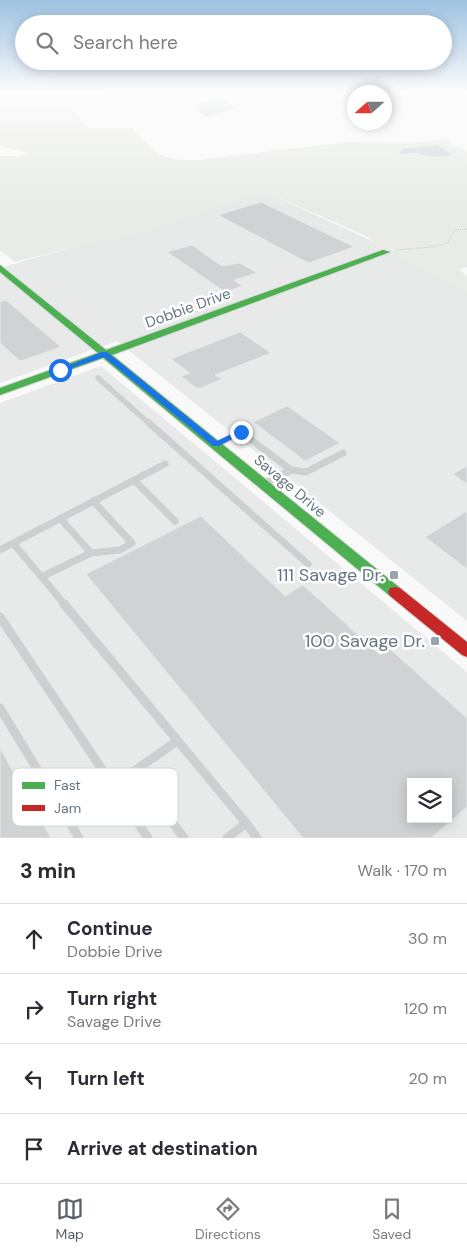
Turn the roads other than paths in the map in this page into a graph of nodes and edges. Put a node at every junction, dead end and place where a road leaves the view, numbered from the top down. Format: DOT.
graph roads {
  1 [pos="386,252"];
  2 [pos="0,268"];
  3 [pos="105,354"];
  4 [pos="98,378"];
  5 [pos="0,392"];
  6 [pos="216,444"];
  7 [pos="343,453"];
  8 [pos="165,464"];
  9 [pos="291,470"];
  10 [pos="134,480"];
  11 [pos="264,484"];
  12 [pos="93,501"];
  13 [pos="60,518"];
  14 [pos="175,522"];
  15 [pos="12,543"];
  16 [pos="0,550"];
  17 [pos="91,553"];
  18 [pos="308,564"];
  19 [pos="41,577"];
  20 [pos="0,617"];
  21 [pos="467,651"];
  22 [pos="0,708"];
  23 [pos="177,741"];
  24 [pos="36,768"];
  25 [pos="101,768"];
  26 [pos="138,768"];
  27 [pos="246,823"];
  28 [pos="72,826"];
  29 [pos="140,826"];
  30 [pos="175,826"];
  31 [pos="79,838"];
  32 [pos="148,838"];
  33 [pos="184,838"];
  34 [pos="227,838"];
  35 [pos="257,838"];
  1 -- 3 [label="street, Dobbie Drive"];
  2 -- 3 [label="street, Savage Drive"];
  3 -- 5 [label="street, Dobbie Drive"];
  3 -- 6 [label="street, Savage Drive"];
  4 -- 18 [label="lane"];
  6 -- 9 [label="lane"];
  6 -- 11 [label="street, Savage Drive"];
  7 -- 9 [label="lane"];
  8 -- 10 [label="lane"];
  9 -- 11 [label="lane"];
  10 -- 12 [label="lane"];
  10 -- 14 [label="lane"];
  11 -- 21 [label="street, Savage Drive"];
  12 -- 13 [label="lane"];
  12 -- 17 [label="lane"];
  13 -- 15 [label="lane"];
  13 -- 17 [label="lane"];
  15 -- 16 [label="lane"];
  15 -- 19 [label="lane"];
  17 -- 19 [label="lane"];
  19 -- 23 [label="lane"];
  20 -- 25 [label="lane"];
  22 -- 24 [label="lane"];
  23 -- 26 [label="lane"];
  23 -- 27 [label="lane"];
  27 -- 34 [label="lane"];
  27 -- 35 [label="lane"];
  28 -- 31 [label="lane"];
  29 -- 32 [label="lane"];
  30 -- 33 [label="lane"];
}
